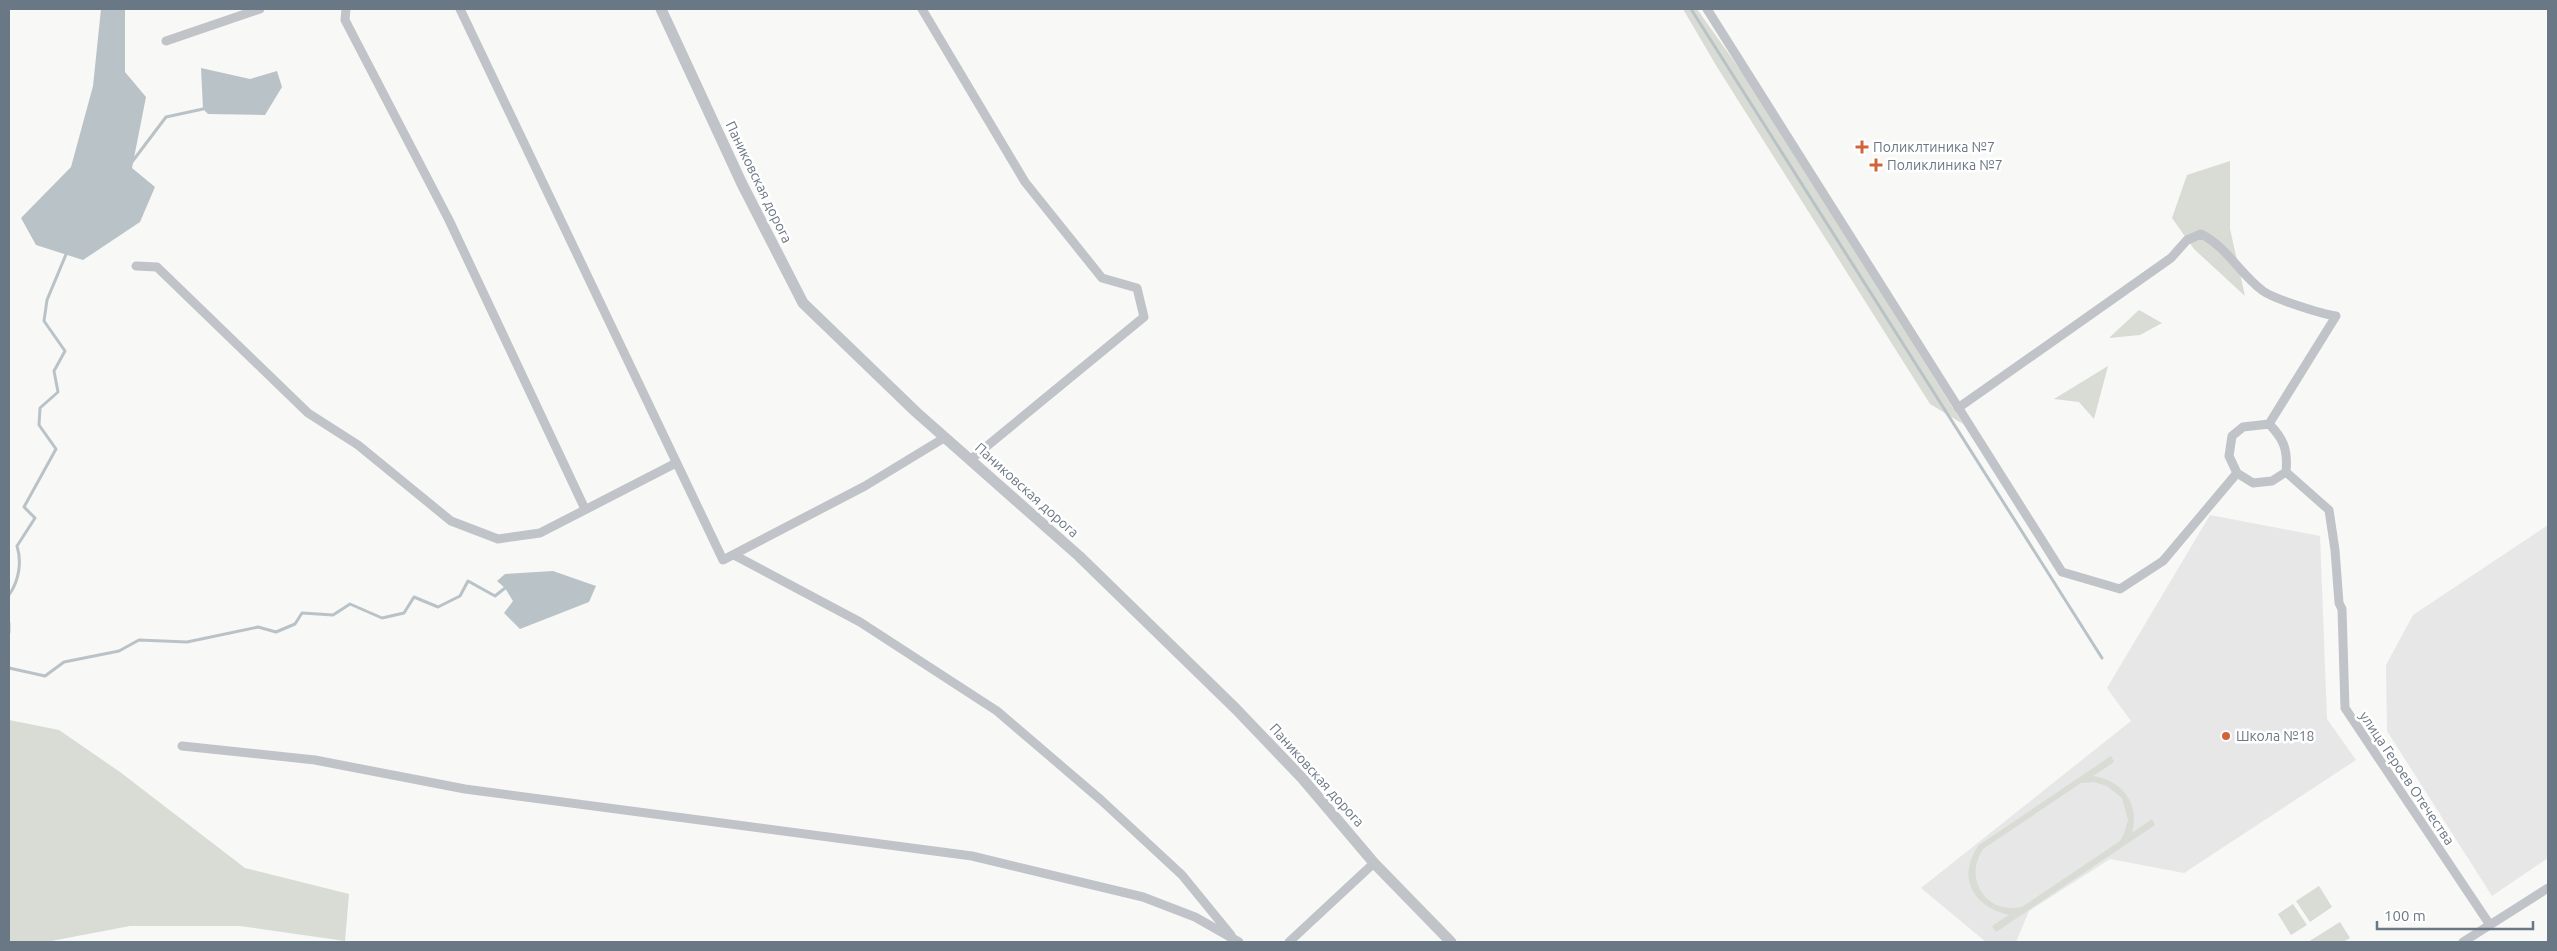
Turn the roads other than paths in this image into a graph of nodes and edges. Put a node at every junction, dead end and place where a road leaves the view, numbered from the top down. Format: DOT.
graph roads {
  1 [pos="260,9"];
  2 [pos="346,9"];
  3 [pos="460,9"];
  4 [pos="661,9"];
  5 [pos="922,9"];
  6 [pos="1707,9"];
  7 [pos="166,41"];
  8 [pos="136,266"];
  9 [pos="1958,408"];
  10 [pos="2269,424"];
  11 [pos="944,438"];
  12 [pos="970,460"];
  13 [pos="676,463"];
  14 [pos="2286,472"];
  15 [pos="2236,473"];
  16 [pos="585,509"];
  17 [pos="734,555"];
  18 [pos="182,746"];
  19 [pos="1374,864"];
  20 [pos="2548,888"];
  21 [pos="2490,925"];
  22 [pos="1237,941"];
  23 [pos="1288,942"];
  24 [pos="1451,942"];
  25 [pos="2462,942"];
  1 -- 7 [label="street"];
  2 -- 16 [label="street"];
  3 -- 13 [label="street"];
  4 -- 11 [label="street, Паниковская дорога"];
  5 -- 12 [label="street"];
  6 -- 9 [label="street"];
  8 -- 16 [label="street"];
  9 -- 10 [label="street"];
  9 -- 15 [label="street"];
  10 -- 14 [label="street"];
  10 -- 15 [label="street"];
  11 -- 12 [label="street, Паниковская дорога"];
  11 -- 17 [label="street"];
  12 -- 19 [label="street, Паниковская дорога"];
  13 -- 16 [label="street"];
  13 -- 17 [label="street"];
  14 -- 15 [label="street"];
  14 -- 21 [label="street, улица Героев Отечества"];
  17 -- 22 [label="street"];
  18 -- 22 [label="street"];
  19 -- 23 [label="street"];
  19 -- 24 [label="street, Паниковская дорога"];
  20 -- 21 [label="street"];
  21 -- 25 [label="street"];
}
